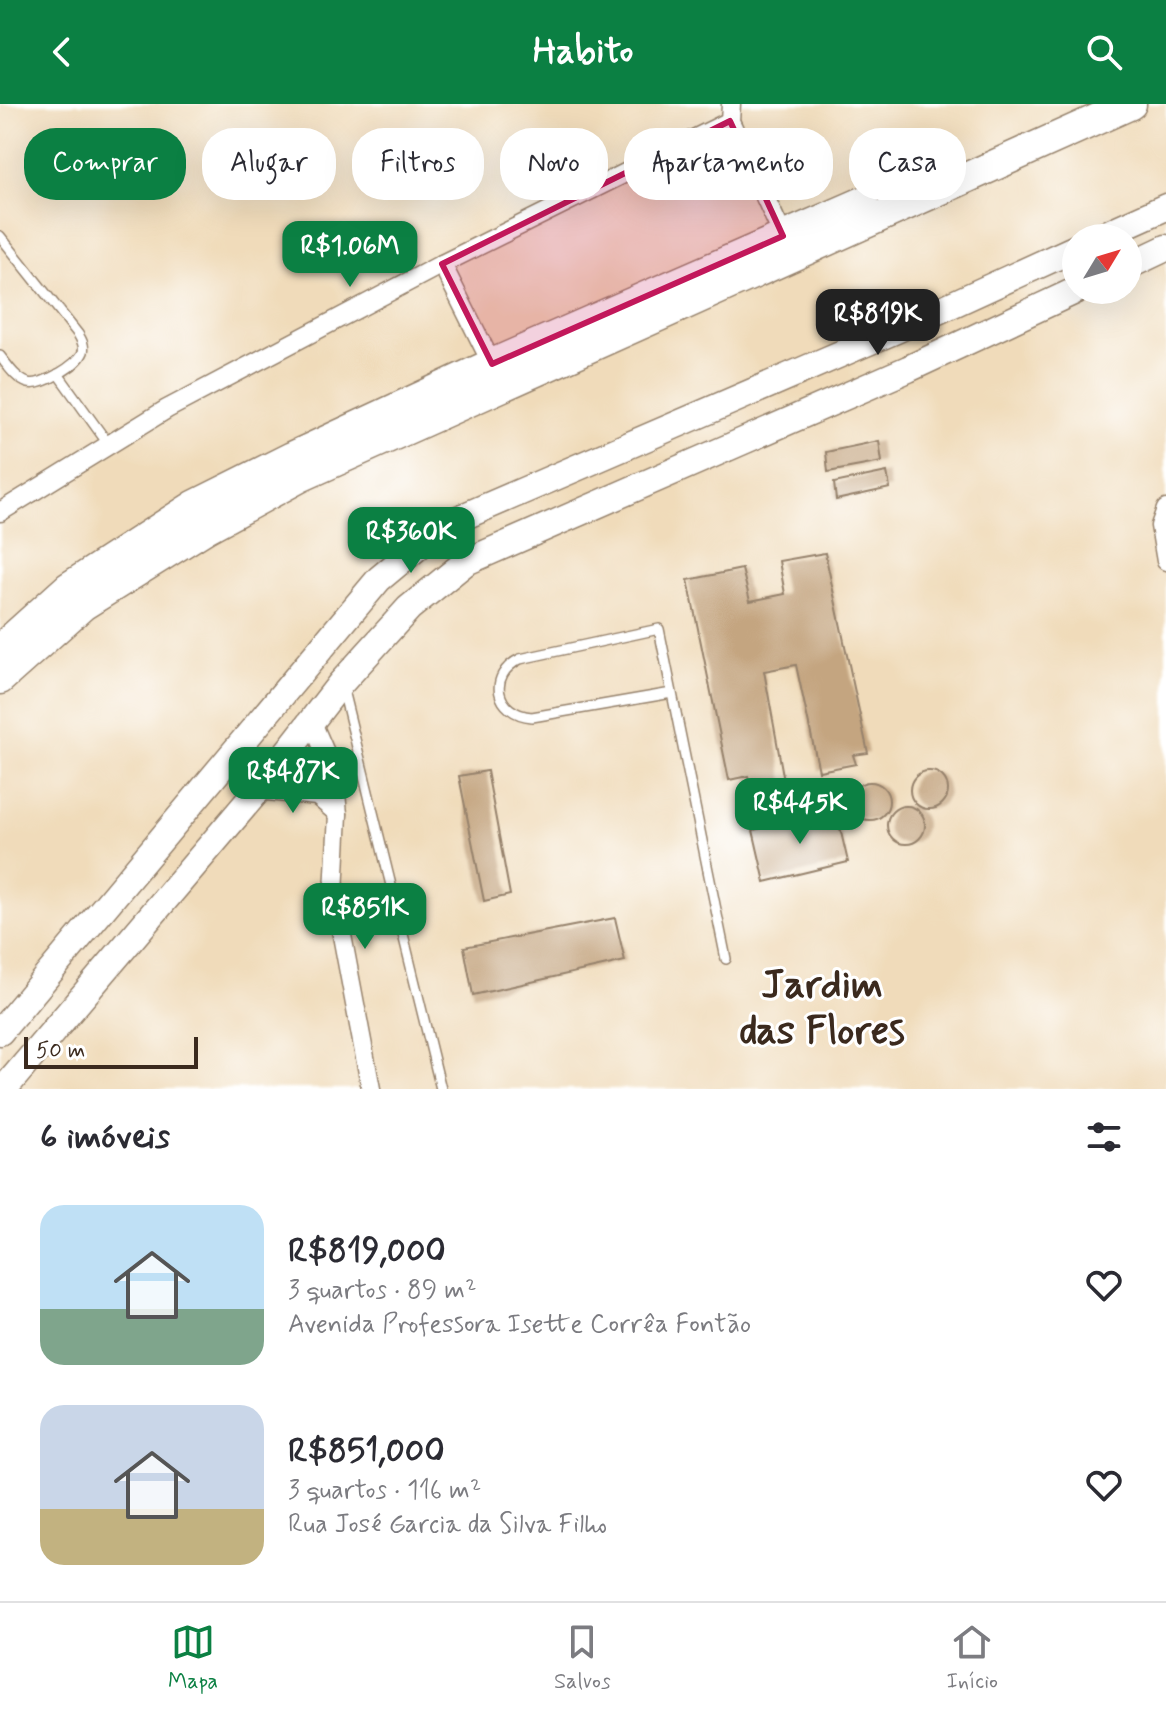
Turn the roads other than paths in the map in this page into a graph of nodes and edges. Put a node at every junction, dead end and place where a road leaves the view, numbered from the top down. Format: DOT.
graph roads {
  1 [pos="1093,104"];
  2 [pos="1131,104"];
  3 [pos="731,113"];
  4 [pos="1166,207"];
  5 [pos="1128,224"];
  6 [pos="0,236"];
  7 [pos="783,236"];
  8 [pos="1166,248"];
  9 [pos="1062,254"];
  10 [pos="1142,259"];
  11 [pos="442,264"];
  12 [pos="1062,297"];
  13 [pos="896,330"];
  14 [pos="0,356"];
  15 [pos="492,364"];
  16 [pos="908,369"];
  17 [pos="58,374"];
  18 [pos="109,445"];
  19 [pos="0,512"];
  20 [pos="1163,518"];
  21 [pos="1166,561"];
  22 [pos="379,579"];
  23 [pos="76,596"];
  24 [pos="409,608"];
  25 [pos="0,630"];
  26 [pos="0,649"];
  27 [pos="0,679"];
  28 [pos="341,683"];
  29 [pos="672,693"];
  30 [pos="0,699"];
  31 [pos="311,720"];
  32 [pos="258,790"];
  33 [pos="338,814"];
  34 [pos="726,959"];
  35 [pos="0,1032"];
  36 [pos="4,1089"];
  37 [pos="371,1089"];
  38 [pos="441,1089"];
  1 -- 7 [label="main road"];
  2 -- 23 [label="main road"];
  3 -- 7 [label="street"];
  3 -- 11 [label="street"];
  4 -- 5 [label="main road"];
  6 -- 17 [label="lane"];
  7 -- 15 [label="main road"];
  8 -- 10 [label="main road"];
  9 -- 13 [label="main road"];
  11 -- 15 [label="street"];
  11 -- 18 [label="street"];
  12 -- 16 [label="main road"];
  13 -- 16 [label="main road"];
  13 -- 22 [label="main road"];
  14 -- 17 [label="lane"];
  15 -- 23 [label="main road"];
  16 -- 24 [label="main road"];
  17 -- 18 [label="lane"];
  18 -- 19 [label="street"];
  20 -- 21 [label="street"];
  22 -- 24 [label="main road"];
  22 -- 35 [label="main road"];
  23 -- 25 [label="main road"];
  23 -- 26 [label="main road"];
  23 -- 27 [label="main road"];
  23 -- 30 [label="main road"];
  24 -- 28 [label="main road"];
  28 -- 31 [label="main road"];
  28 -- 38 [label="lane"];
  29 -- 29 [label="lane"];
  29 -- 34 [label="lane"];
  31 -- 32 [label="main road"];
  31 -- 33 [label="street"];
  32 -- 33 [label="street"];
  32 -- 36 [label="main road"];
  33 -- 37 [label="street"];
}
